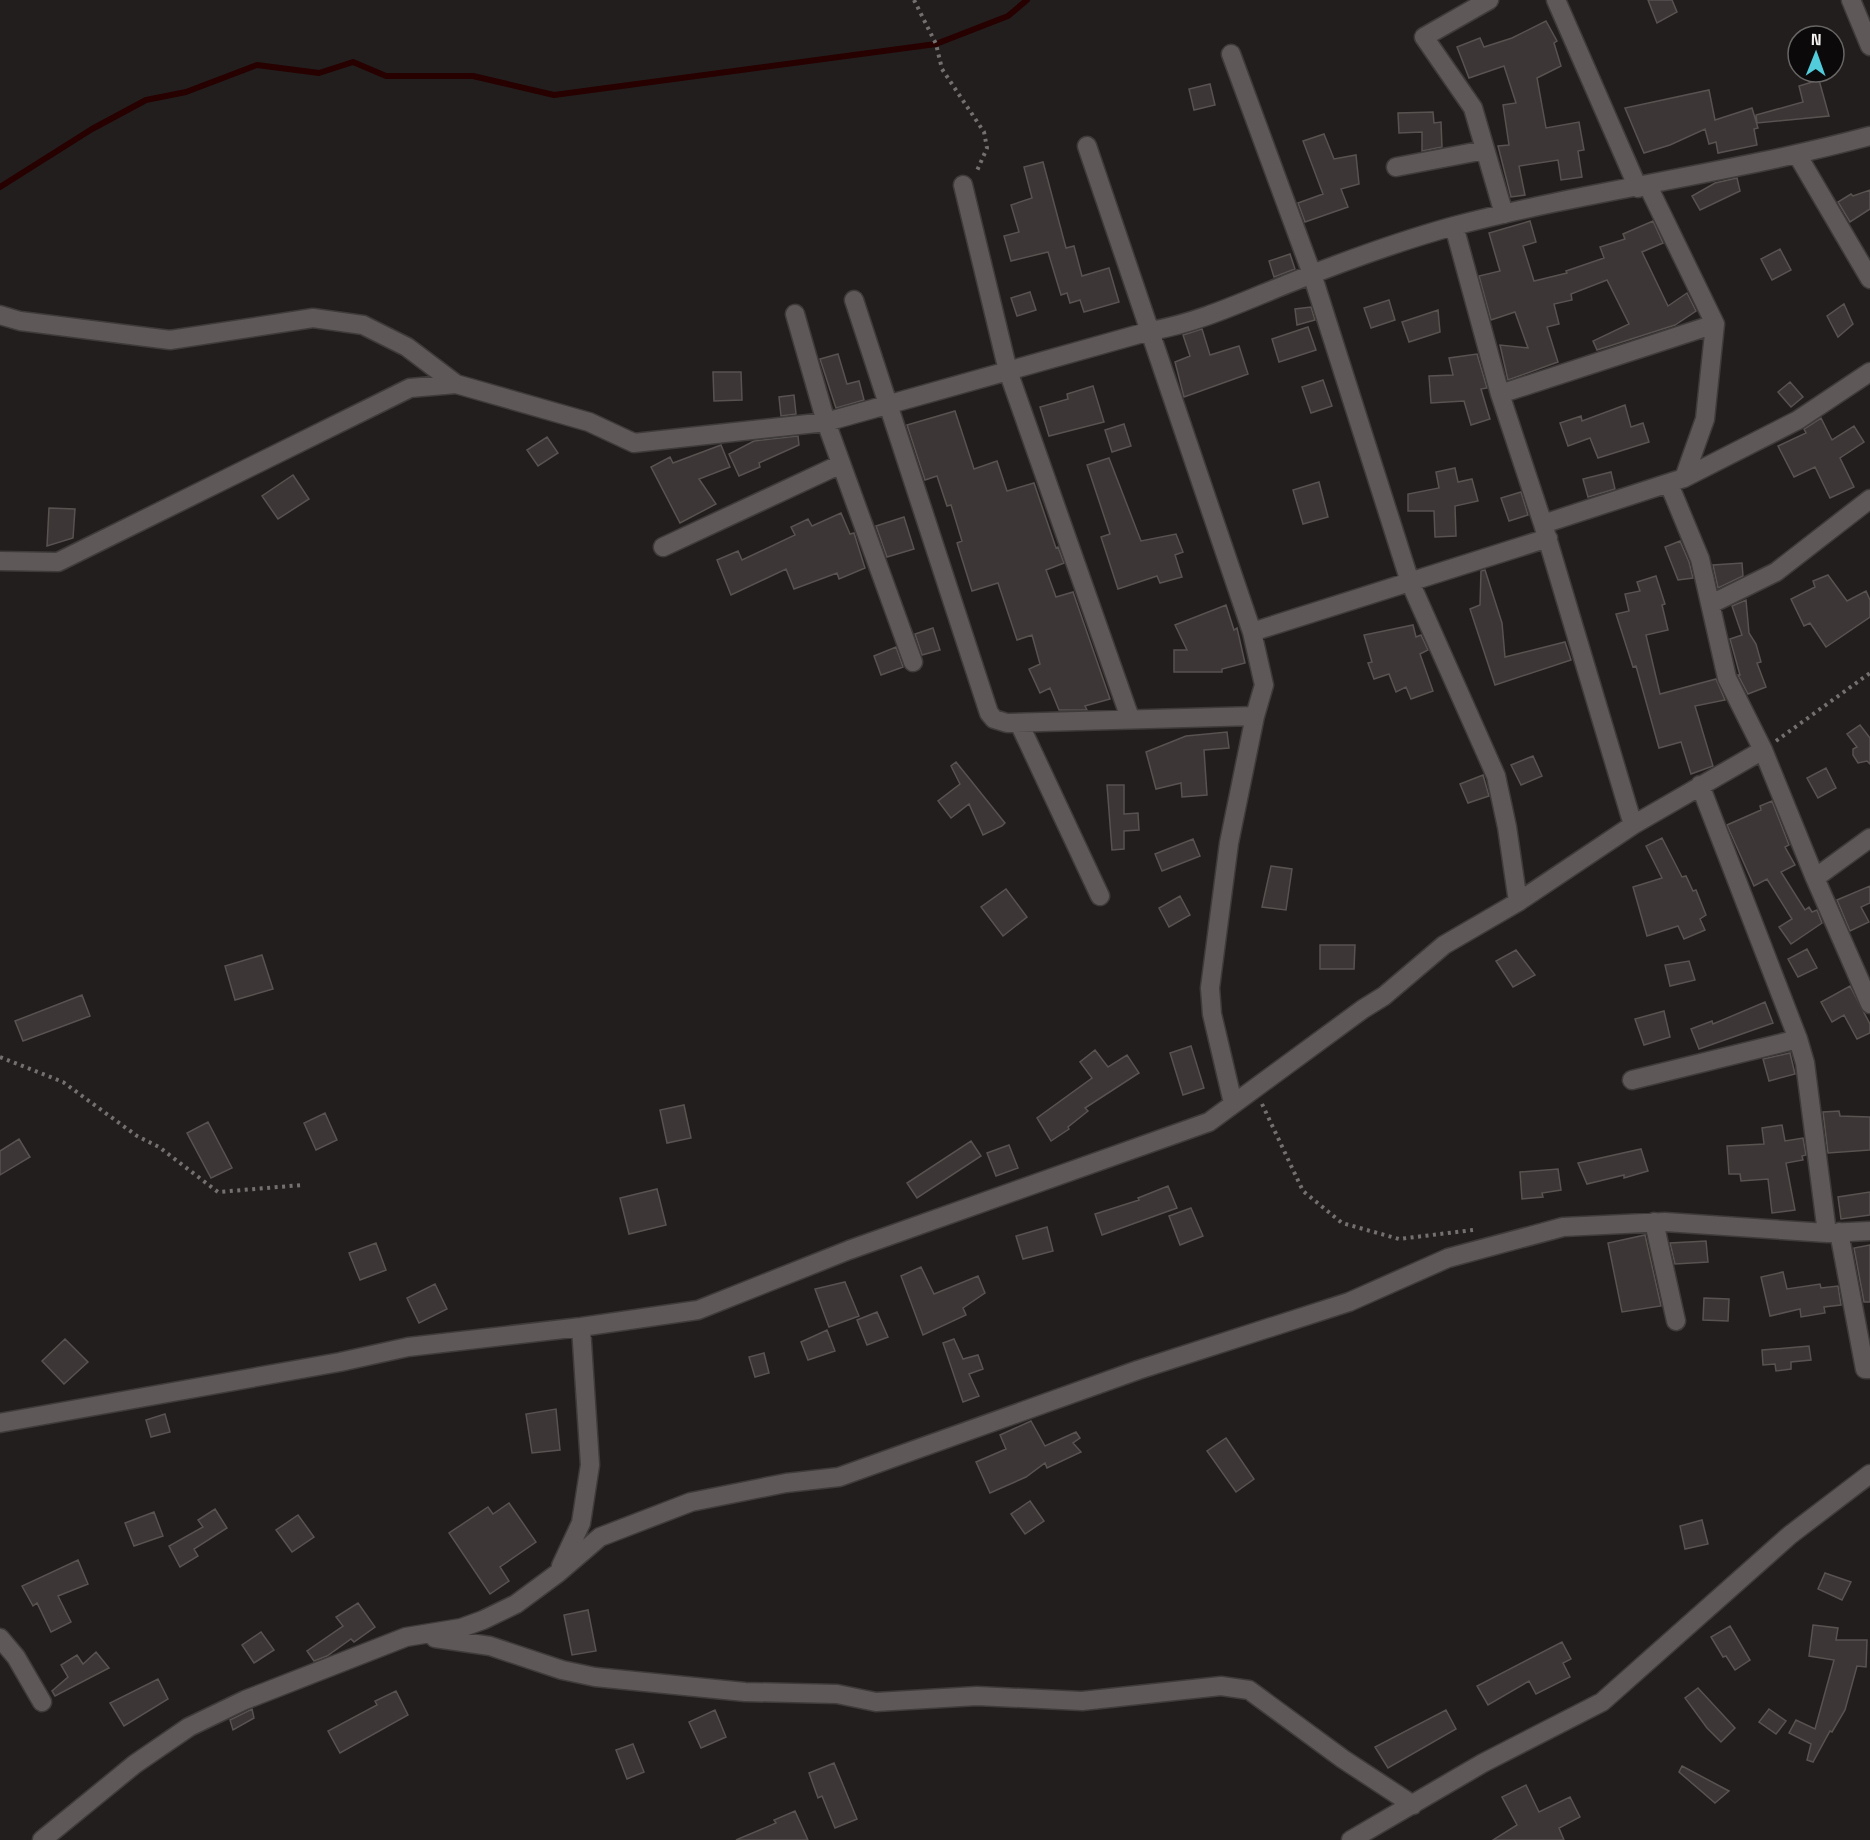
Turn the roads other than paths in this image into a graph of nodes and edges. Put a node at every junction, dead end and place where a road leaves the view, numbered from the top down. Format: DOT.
graph roads {
  1 [pos="1490,0"];
  2 [pos="1556,0"];
  3 [pos="1851,0"];
  4 [pos="1870,45"];
  5 [pos="1231,54"];
  6 [pos="1870,136"];
  7 [pos="1087,146"];
  8 [pos="1485,150"];
  9 [pos="1798,156"];
  10 [pos="1396,167"];
  11 [pos="963,185"];
  12 [pos="1642,187"];
  13 [pos="1504,214"];
  14 [pos="1454,226"];
  15 [pos="1312,274"];
  16 [pos="1870,279"];
  17 [pos="854,300"];
  18 [pos="795,314"];
  19 [pos="0,315"];
  20 [pos="1715,324"];
  21 [pos="1150,331"];
  22 [pos="1008,371"];
  23 [pos="1870,372"];
  24 [pos="456,384"];
  25 [pos="1500,394"];
  26 [pos="888,405"];
  27 [pos="826,422"];
  28 [pos="842,464"];
  29 [pos="1677,481"];
  30 [pos="1870,499"];
  31 [pos="1545,531"];
  32 [pos="663,547"];
  33 [pos="0,561"];
  34 [pos="1410,582"];
  35 [pos="1711,604"];
  36 [pos="1252,632"];
  37 [pos="913,662"];
  38 [pos="1255,716"];
  39 [pos="1130,718"];
  40 [pos="1019,723"];
  41 [pos="1763,750"];
  42 [pos="1700,785"];
  43 [pos="1633,825"];
  44 [pos="1870,838"];
  45 [pos="1815,878"];
  46 [pos="1100,896"];
  47 [pos="1518,902"];
  48 [pos="1870,1004"];
  49 [pos="1798,1039"];
  50 [pos="1632,1080"];
  51 [pos="1233,1103"];
  52 [pos="1654,1222"];
  53 [pos="1870,1231"];
  54 [pos="1833,1232"];
  55 [pos="1677,1321"];
  56 [pos="581,1327"];
  57 [pos="1870,1369"];
  58 [pos="0,1423"];
  59 [pos="1870,1474"];
  60 [pos="558,1573"];
  61 [pos="406,1636"];
  62 [pos="0,1638"];
  63 [pos="42,1702"];
  64 [pos="1413,1805"];
  65 [pos="42,1840"];
  66 [pos="1351,1840"];
  1 -- 8 [label="street"];
  2 -- 12 [label="street"];
  3 -- 4 [label="street"];
  5 -- 15 [label="street"];
  6 -- 9 [label="street"];
  7 -- 21 [label="street"];
  8 -- 10 [label="street"];
  8 -- 13 [label="street"];
  9 -- 12 [label="street"];
  9 -- 16 [label="street"];
  11 -- 22 [label="street"];
  12 -- 13 [label="street"];
  12 -- 20 [label="street"];
  13 -- 14 [label="street"];
  14 -- 15 [label="street"];
  14 -- 25 [label="street"];
  15 -- 21 [label="street"];
  15 -- 34 [label="street"];
  17 -- 26 [label="street"];
  18 -- 27 [label="street"];
  19 -- 24 [label="street"];
  20 -- 25 [label="street"];
  20 -- 29 [label="street"];
  21 -- 22 [label="street"];
  21 -- 36 [label="street"];
  22 -- 26 [label="street"];
  22 -- 39 [label="street"];
  23 -- 29 [label="street"];
  24 -- 27 [label="street"];
  24 -- 33 [label="street"];
  25 -- 31 [label="street"];
  26 -- 27 [label="street"];
  26 -- 40 [label="street"];
  27 -- 28 [label="street"];
  28 -- 32 [label="street"];
  28 -- 37 [label="street"];
  29 -- 31 [label="street"];
  29 -- 35 [label="street"];
  30 -- 35 [label="street"];
  31 -- 34 [label="street"];
  31 -- 43 [label="street"];
  34 -- 36 [label="street"];
  34 -- 47 [label="street"];
  35 -- 41 [label="street"];
  36 -- 38 [label="street"];
  38 -- 39 [label="street"];
  38 -- 51 [label="street"];
  39 -- 40 [label="street"];
  40 -- 46 [label="street"];
  41 -- 42 [label="street"];
  41 -- 45 [label="street"];
  42 -- 43 [label="street"];
  42 -- 49 [label="street"];
  43 -- 47 [label="street"];
  44 -- 45 [label="street"];
  45 -- 48 [label="street"];
  47 -- 51 [label="street"];
  49 -- 50 [label="street"];
  49 -- 54 [label="street"];
  51 -- 56 [label="street"];
  52 -- 54 [label="street"];
  52 -- 55 [label="street"];
  52 -- 60 [label="street"];
  53 -- 54 [label="street"];
  54 -- 57 [label="street"];
  56 -- 58 [label="street"];
  56 -- 60 [label="street"];
  59 -- 64 [label="street"];
  60 -- 61 [label="street"];
  61 -- 64 [label="street"];
  61 -- 65 [label="street"];
  62 -- 63 [label="street"];
  64 -- 66 [label="street"];
}
